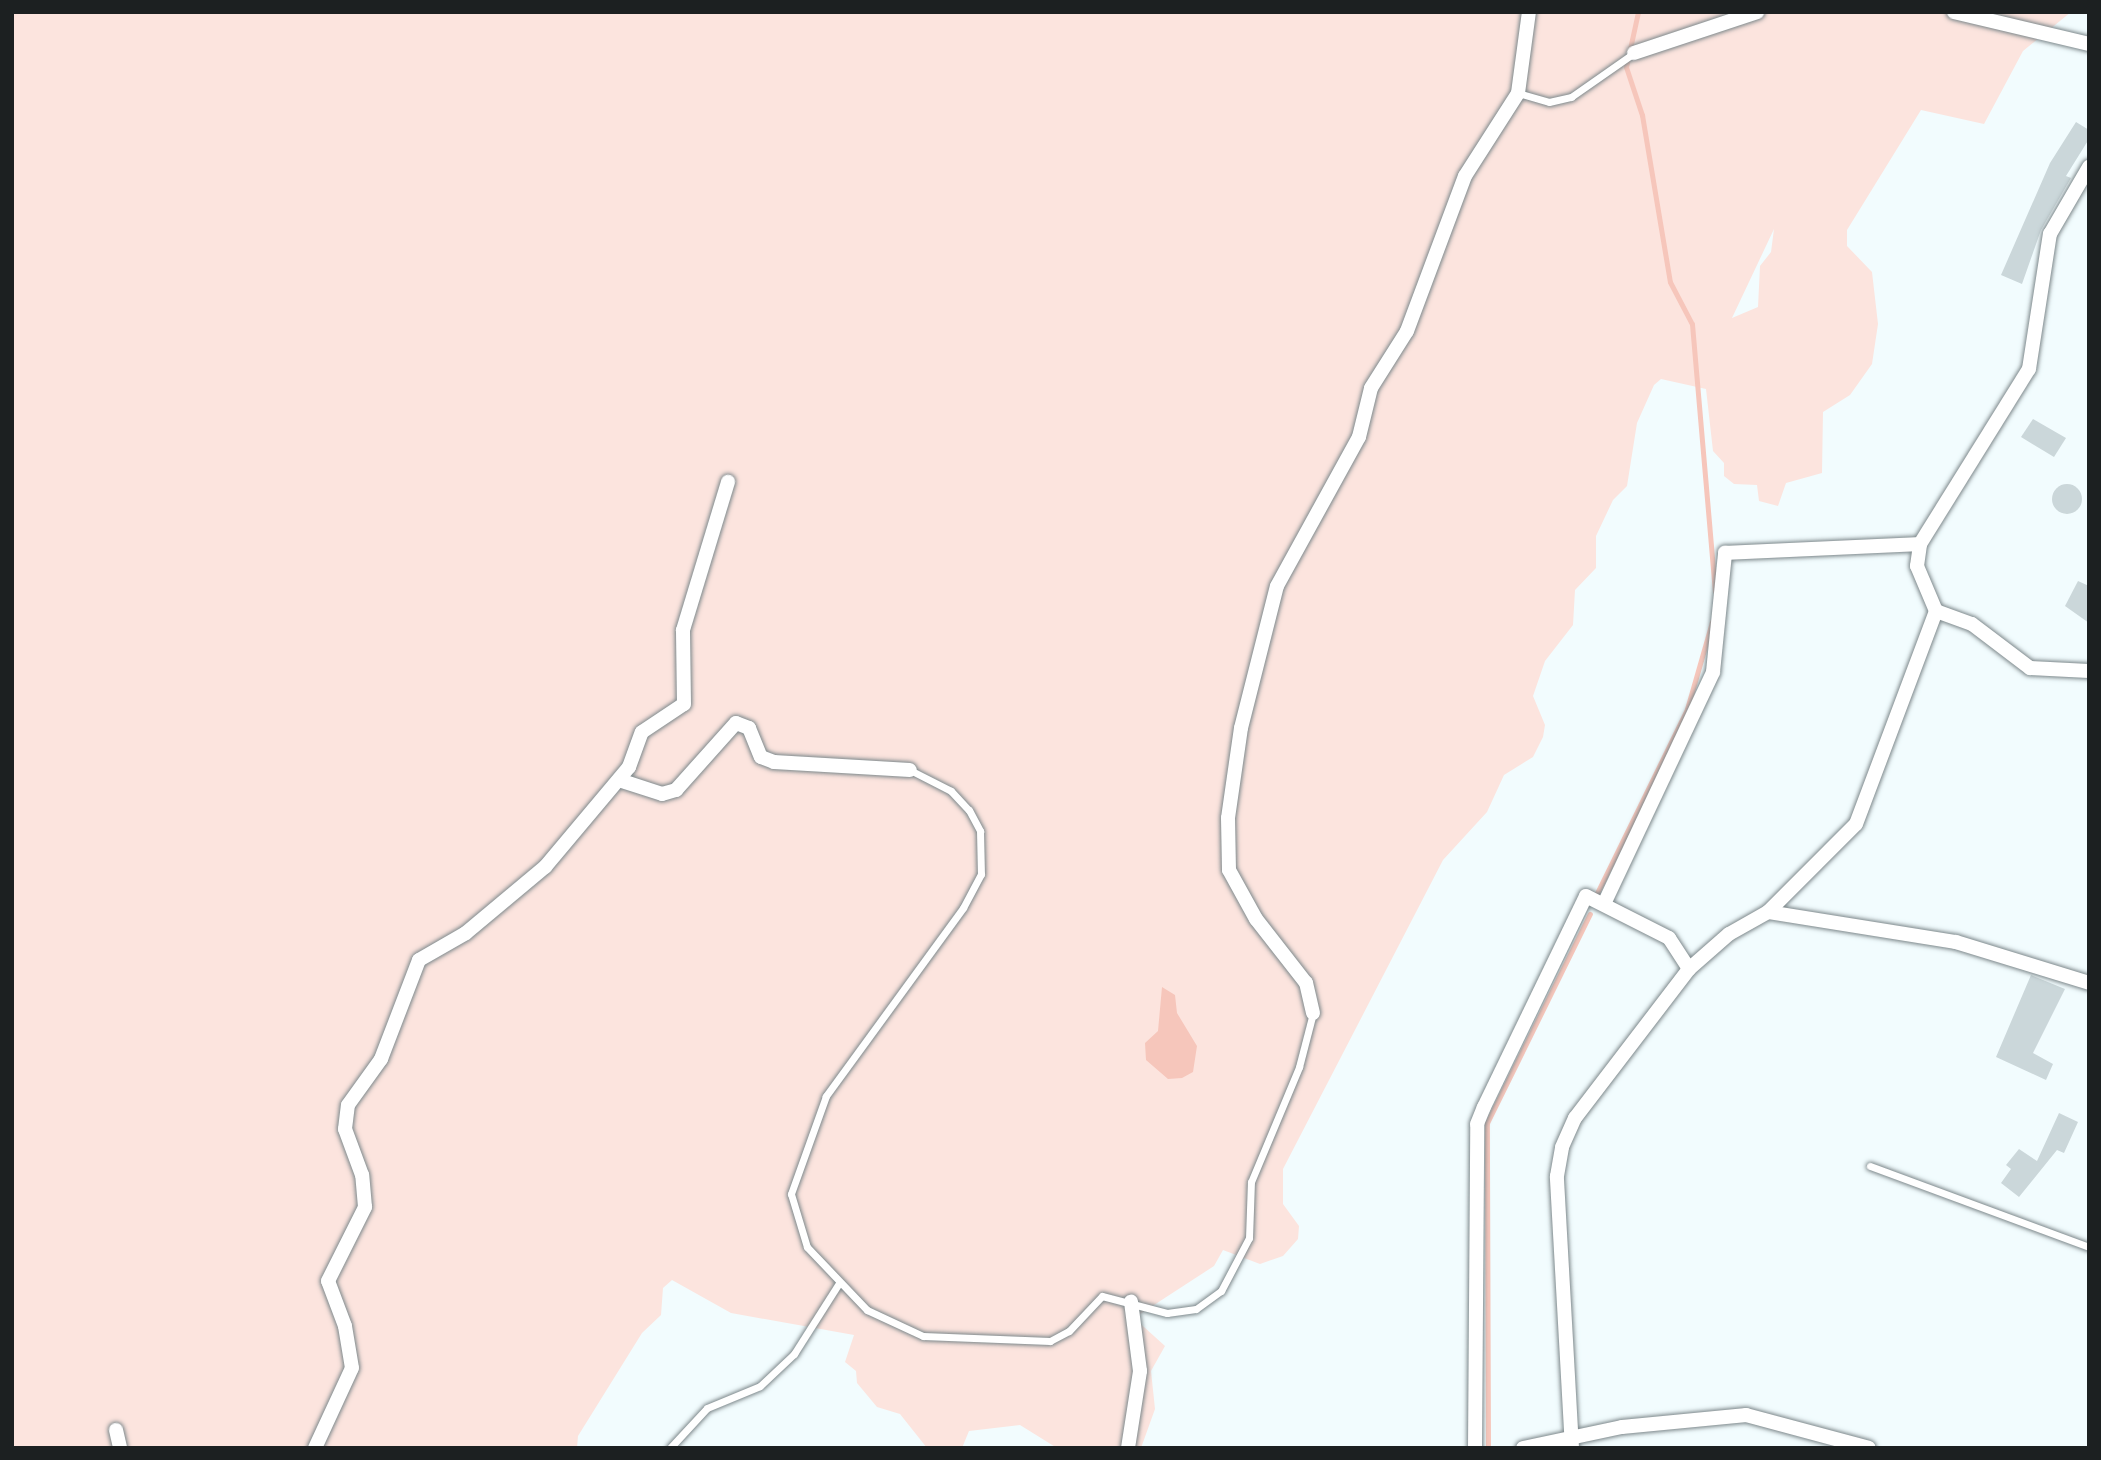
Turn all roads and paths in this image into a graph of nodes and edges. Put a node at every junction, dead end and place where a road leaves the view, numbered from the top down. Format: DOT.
graph roads {
  1 [pos="1529,12"];
  2 [pos="1757,12"];
  3 [pos="1954,12"];
  4 [pos="2089,44"];
  5 [pos="1634,53"];
  6 [pos="1518,93"];
  7 [pos="2089,167"];
  8 [pos="728,482"];
  9 [pos="1920,544"];
  10 [pos="1937,611"];
  11 [pos="2089,671"];
  12 [pos="910,770"];
  13 [pos="619,780"];
  14 [pos="1604,904"];
  15 [pos="1768,912"];
  16 [pos="1689,969"];
  17 [pos="2089,983"];
  18 [pos="1313,1013"];
  19 [pos="1870,1166"];
  20 [pos="2089,1247"];
  21 [pos="839,1283"];
  22 [pos="1131,1302"];
  23 [pos="116,1430"];
  24 [pos="1572,1443"];
  25 [pos="120,1448"];
  26 [pos="315,1448"];
  27 [pos="670,1448"];
  28 [pos="1128,1448"];
  29 [pos="1475,1448"];
  30 [pos="1523,1448"];
  31 [pos="1869,1448"];
  1 -- 6 [label="street"];
  2 -- 5 [label="street"];
  3 -- 4 [label="street"];
  5 -- 6 [label="lane"];
  6 -- 18 [label="street"];
  7 -- 9 [label="street"];
  8 -- 13 [label="street"];
  9 -- 10 [label="street"];
  9 -- 14 [label="street"];
  10 -- 11 [label="street"];
  10 -- 15 [label="street"];
  12 -- 13 [label="street"];
  12 -- 21 [label="lane"];
  13 -- 26 [label="street"];
  14 -- 16 [label="street"];
  14 -- 29 [label="street"];
  15 -- 16 [label="street"];
  15 -- 17 [label="street"];
  16 -- 24 [label="street"];
  18 -- 22 [label="lane"];
  19 -- 20 [label="lane"];
  21 -- 22 [label="lane"];
  21 -- 27 [label="lane"];
  22 -- 28 [label="street"];
  23 -- 25 [label="street"];
  24 -- 30 [label="street"];
  24 -- 31 [label="street"];
}
